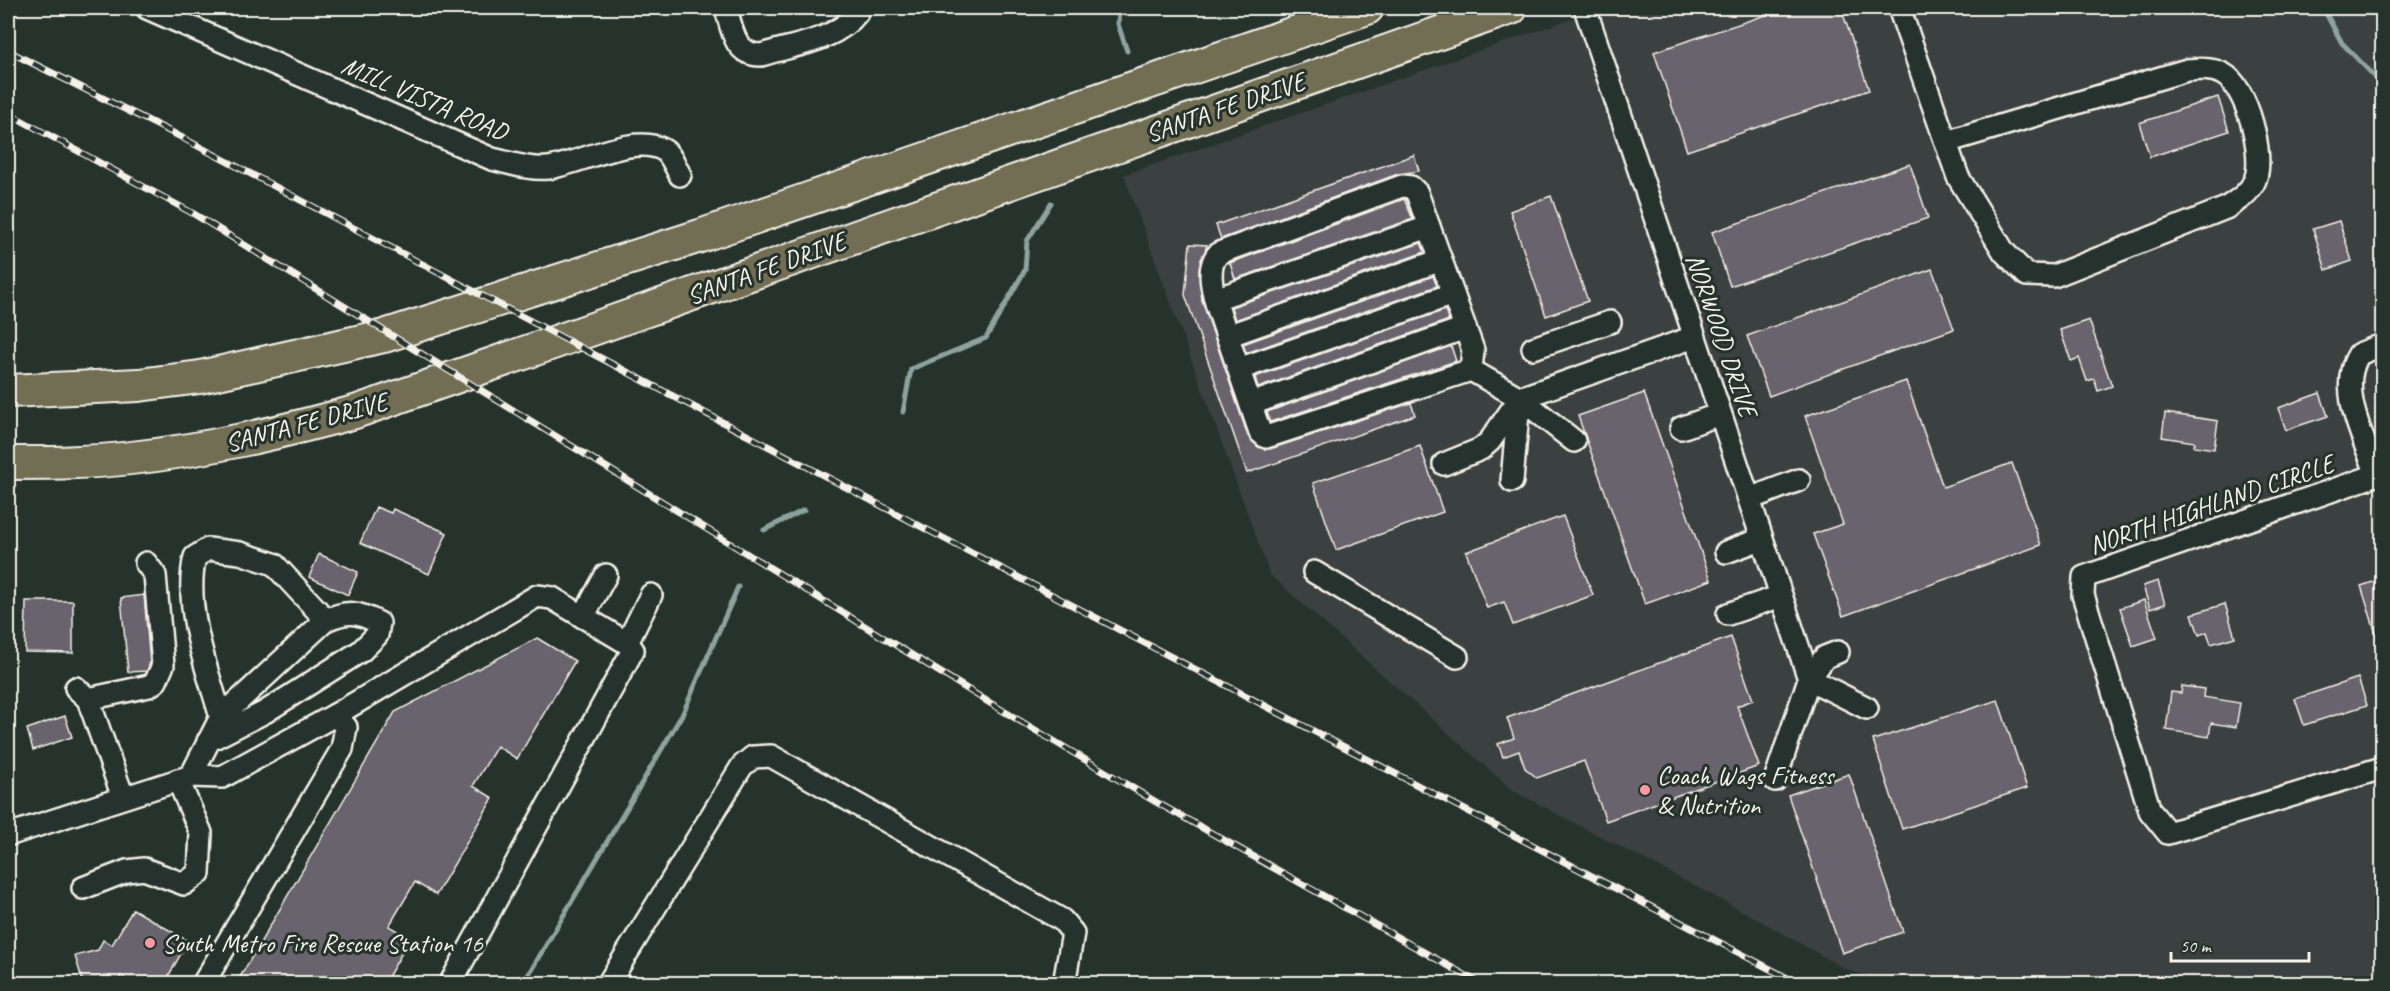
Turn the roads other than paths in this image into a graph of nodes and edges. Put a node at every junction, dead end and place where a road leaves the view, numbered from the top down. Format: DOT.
graph roads {
  1 [pos="147,8"];
  2 [pos="726,8"];
  3 [pos="856,8"];
  4 [pos="1366,8"];
  5 [pos="1510,8"];
  6 [pos="1585,8"];
  7 [pos="1899,8"];
  8 [pos="1946,142"];
  9 [pos="680,175"];
  10 [pos="1429,226"];
  11 [pos="1441,260"];
  12 [pos="1453,294"];
  13 [pos="1215,299"];
  14 [pos="1610,322"];
  15 [pos="1465,328"];
  16 [pos="1227,336"];
  17 [pos="1694,337"];
  18 [pos="2382,345"];
  19 [pos="1533,348"];
  20 [pos="1239,369"];
  21 [pos="1472,370"];
  22 [pos="8,391"];
  23 [pos="1520,398"];
  24 [pos="1251,404"];
  25 [pos="1720,414"];
  26 [pos="1681,428"];
  27 [pos="1574,441"];
  28 [pos="8,463"];
  29 [pos="1444,464"];
  30 [pos="2380,474"];
  31 [pos="1799,480"];
  32 [pos="1512,481"];
  33 [pos="1749,499"];
  34 [pos="1761,539"];
  35 [pos="1726,552"];
  36 [pos="146,563"];
  37 [pos="1314,572"];
  38 [pos="606,575"];
  39 [pos="651,595"];
  40 [pos="1781,596"];
  41 [pos="1728,614"];
  42 [pos="583,617"];
  43 [pos="326,620"];
  44 [pos="627,643"];
  45 [pos="1838,651"];
  46 [pos="1457,657"];
  47 [pos="1809,679"];
  48 [pos="1868,708"];
  49 [pos="335,715"];
  50 [pos="221,717"];
  51 [pos="208,741"];
  52 [pos="2382,768"];
  53 [pos="185,778"];
  54 [pos="1775,780"];
  55 [pos="123,797"];
  56 [pos="8,835"];
  57 [pos="83,888"];
  58 [pos="202,984"];
  59 [pos="450,984"];
  60 [pos="608,984"];
  61 [pos="1064,984"];
  1 -- 9 [label="street, MILL VISTA ROAD"];
  2 -- 3 [label="street"];
  4 -- 22 [label="highway, SANTA FE DRIVE"];
  5 -- 28 [label="highway, SANTA FE DRIVE"];
  6 -- 17 [label="street, NORWOOD DRIVE"];
  7 -- 8 [label="street"];
  8 -- 8 [label="street"];
  10 -- 11 [label="street"];
  10 -- 13 [label="street"];
  10 -- 13 [label="street"];
  11 -- 12 [label="street"];
  11 -- 16 [label="street"];
  12 -- 15 [label="street"];
  12 -- 20 [label="street"];
  13 -- 16 [label="street"];
  14 -- 19 [label="street"];
  15 -- 21 [label="street"];
  15 -- 24 [label="street"];
  16 -- 20 [label="street"];
  17 -- 23 [label="street"];
  17 -- 25 [label="street, NORWOOD DRIVE"];
  18 -- 30 [label="street"];
  20 -- 24 [label="street"];
  21 -- 23 [label="street"];
  21 -- 24 [label="street"];
  23 -- 27 [label="street"];
  23 -- 29 [label="street"];
  23 -- 32 [label="street"];
  25 -- 26 [label="street"];
  25 -- 33 [label="street, NORWOOD DRIVE"];
  30 -- 52 [label="street, NORTH HIGHLAND CIRCLE"];
  31 -- 33 [label="street"];
  33 -- 34 [label="street, NORWOOD DRIVE"];
  34 -- 35 [label="street"];
  34 -- 40 [label="street, NORWOOD DRIVE"];
  36 -- 55 [label="street"];
  37 -- 46 [label="street"];
  38 -- 42 [label="street"];
  39 -- 44 [label="street"];
  40 -- 41 [label="street"];
  40 -- 47 [label="street, NORWOOD DRIVE"];
  42 -- 44 [label="street"];
  42 -- 49 [label="street"];
  43 -- 50 [label="street"];
  43 -- 50 [label="street"];
  43 -- 51 [label="street"];
  44 -- 59 [label="street"];
  45 -- 47 [label="street"];
  47 -- 48 [label="street"];
  47 -- 54 [label="street"];
  49 -- 53 [label="street"];
  49 -- 58 [label="street"];
  50 -- 51 [label="street"];
  51 -- 53 [label="street"];
  53 -- 55 [label="street"];
  53 -- 57 [label="street"];
  55 -- 56 [label="street"];
  60 -- 61 [label="street"];
}
